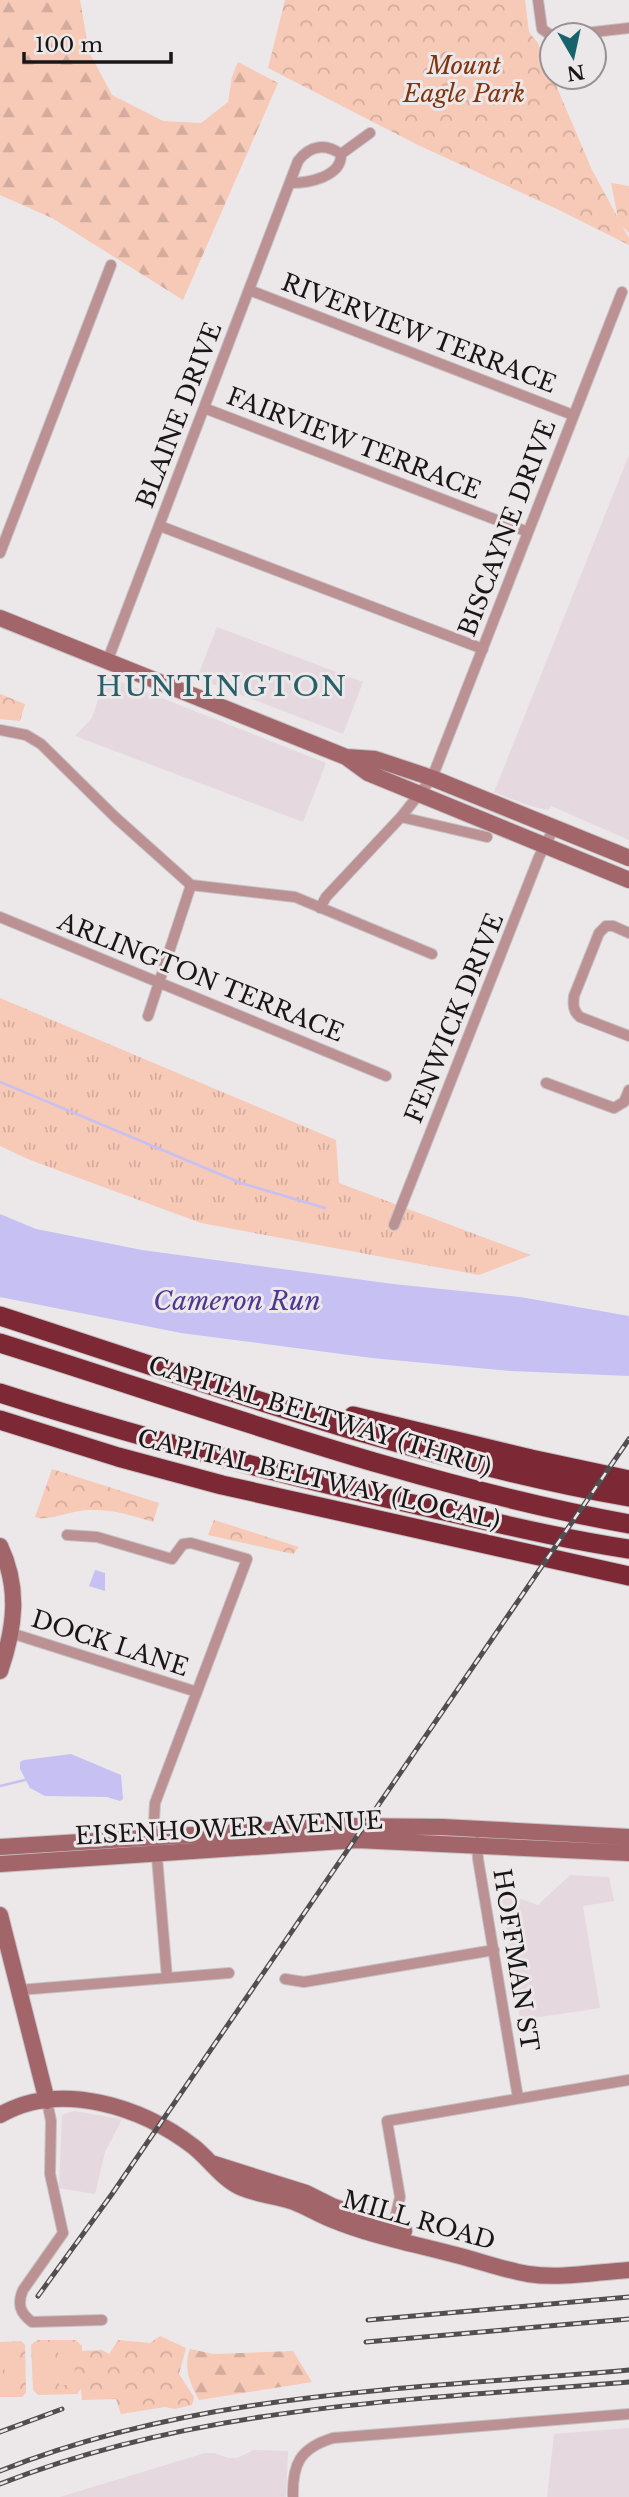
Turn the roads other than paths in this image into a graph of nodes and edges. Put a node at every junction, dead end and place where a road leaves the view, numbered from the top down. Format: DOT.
graph roads {
  1 [pos="538,0"];
  2 [pos="541,21"];
  3 [pos="629,28"];
  4 [pos="608,30"];
  5 [pos="370,133"];
  6 [pos="341,154"];
  7 [pos="291,183"];
  8 [pos="111,265"];
  9 [pos="249,290"];
  10 [pos="622,292"];
  11 [pos="204,408"];
  12 [pos="573,415"];
  13 [pos="160,526"];
  14 [pos="528,532"];
  15 [pos="0,554"];
  16 [pos="0,618"];
  17 [pos="483,649"];
  18 [pos="107,662"];
  19 [pos="0,730"];
  20 [pos="346,757"];
  21 [pos="432,778"];
  22 [pos="420,793"];
  23 [pos="401,817"];
  24 [pos="554,828"];
  25 [pos="487,837"];
  26 [pos="546,844"];
  27 [pos="629,858"];
  28 [pos="629,880"];
  29 [pos="191,885"];
  30 [pos="320,908"];
  31 [pos="0,917"];
  32 [pos="629,933"];
  33 [pos="432,954"];
  34 [pos="159,982"];
  35 [pos="148,1016"];
  36 [pos="629,1036"];
  37 [pos="386,1076"];
  38 [pos="546,1083"];
  39 [pos="629,1090"];
  40 [pos="394,1224"];
  41 [pos="0,1316"];
  42 [pos="0,1343"];
  43 [pos="212,1385"];
  44 [pos="0,1393"];
  45 [pos="0,1420"];
  46 [pos="629,1480"];
  47 [pos="629,1497"];
  48 [pos="629,1524"];
  49 [pos="66,1535"];
  50 [pos="0,1546"];
  51 [pos="629,1549"];
  52 [pos="627,1576"];
  53 [pos="11,1633"];
  54 [pos="0,1671"];
  55 [pos="197,1692"];
  56 [pos="629,1837"];
  57 [pos="156,1838"];
  58 [pos="477,1838"];
  59 [pos="0,1847"];
  60 [pos="629,1853"];
  61 [pos="158,1854"];
  62 [pos="0,1864"];
  63 [pos="0,1915"];
  64 [pos="494,1951"];
  65 [pos="229,1973"];
  66 [pos="167,1978"];
  67 [pos="285,1979"];
  68 [pos="19,1990"];
  69 [pos="629,2080"];
  70 [pos="518,2098"];
  71 [pos="47,2101"];
  72 [pos="2,2114"];
  73 [pos="391,2233"];
  74 [pos="629,2262"];
  75 [pos="629,2270"];
  76 [pos="102,2320"];
  77 [pos="629,2414"];
  78 [pos="293,2497"];
  1 -- 2 [label="street"];
  3 -- 4 [label="street"];
  5 -- 6 [label="street"];
  6 -- 7 [label="street"];
  6 -- 7 [label="street, BLAINE DRIVE"];
  7 -- 9 [label="street, BLAINE DRIVE"];
  8 -- 15 [label="street"];
  9 -- 11 [label="street, BLAINE DRIVE"];
  9 -- 12 [label="street, RIVERVIEW TERRACE"];
  10 -- 12 [label="street, BISCAYNE DRIVE"];
  11 -- 13 [label="street, BLAINE DRIVE"];
  11 -- 14 [label="street, FAIRVIEW TERRACE"];
  12 -- 14 [label="street, BISCAYNE DRIVE"];
  13 -- 17 [label="street"];
  13 -- 18 [label="street, BLAINE DRIVE"];
  14 -- 17 [label="street, BISCAYNE DRIVE"];
  16 -- 18 [label="main road"];
  17 -- 21 [label="street, BISCAYNE DRIVE"];
  18 -- 20 [label="main road"];
  19 -- 29 [label="street"];
  20 -- 21 [label="main road"];
  20 -- 22 [label="main road"];
  21 -- 22 [label="street, BISCAYNE DRIVE"];
  21 -- 24 [label="main road"];
  22 -- 23 [label="street, BISCAYNE DRIVE"];
  22 -- 26 [label="main road"];
  23 -- 25 [label="street"];
  23 -- 30 [label="street, BISCAYNE DRIVE"];
  24 -- 26 [label="street, FENWICK DRIVE"];
  24 -- 27 [label="main road"];
  26 -- 28 [label="main road"];
  26 -- 40 [label="street, FENWICK DRIVE"];
  29 -- 30 [label="street"];
  29 -- 34 [label="street"];
  30 -- 33 [label="street"];
  31 -- 34 [label="street, ARLINGTON TERRACE"];
  32 -- 36 [label="street"];
  34 -- 35 [label="street"];
  34 -- 37 [label="street, ARLINGTON TERRACE"];
  38 -- 39 [label="street"];
  41 -- 43 [label="highway, CAPITAL BELTWAY (LOCAL)"];
  42 -- 48 [label="highway, CAPITAL BELTWAY (THRU)"];
  43 -- 46 [label="highway"];
  43 -- 47 [label="highway, CAPITAL BELTWAY (LOCAL)"];
  44 -- 51 [label="highway"];
  45 -- 52 [label="highway, CAPITAL BELTWAY (LOCAL)"];
  49 -- 55 [label="street"];
  50 -- 53 [label="main road"];
  53 -- 54 [label="main road"];
  53 -- 55 [label="street, DOCK LANE"];
  55 -- 57 [label="street"];
  56 -- 58 [label="main road, EISENHOWER AVENUE"];
  57 -- 58 [label="main road, EISENHOWER AVENUE"];
  57 -- 59 [label="main road, EISENHOWER AVENUE"];
  57 -- 61 [label="street"];
  58 -- 60 [label="main road, EISENHOWER AVENUE"];
  58 -- 61 [label="main road, EISENHOWER AVENUE"];
  58 -- 64 [label="street, HOFFMAN ST"];
  61 -- 62 [label="main road, EISENHOWER AVENUE"];
  61 -- 66 [label="street"];
  63 -- 68 [label="main road"];
  64 -- 67 [label="street"];
  64 -- 70 [label="street, HOFFMAN ST"];
  65 -- 66 [label="street"];
  66 -- 68 [label="street"];
  68 -- 71 [label="main road"];
  69 -- 70 [label="street"];
  70 -- 73 [label="street"];
  71 -- 72 [label="main road, MILL ROAD"];
  71 -- 73 [label="main road, MILL ROAD"];
  71 -- 76 [label="street"];
  73 -- 74 [label="main road, MILL ROAD"];
  73 -- 75 [label="main road, MILL ROAD"];
  77 -- 78 [label="street"];
}
